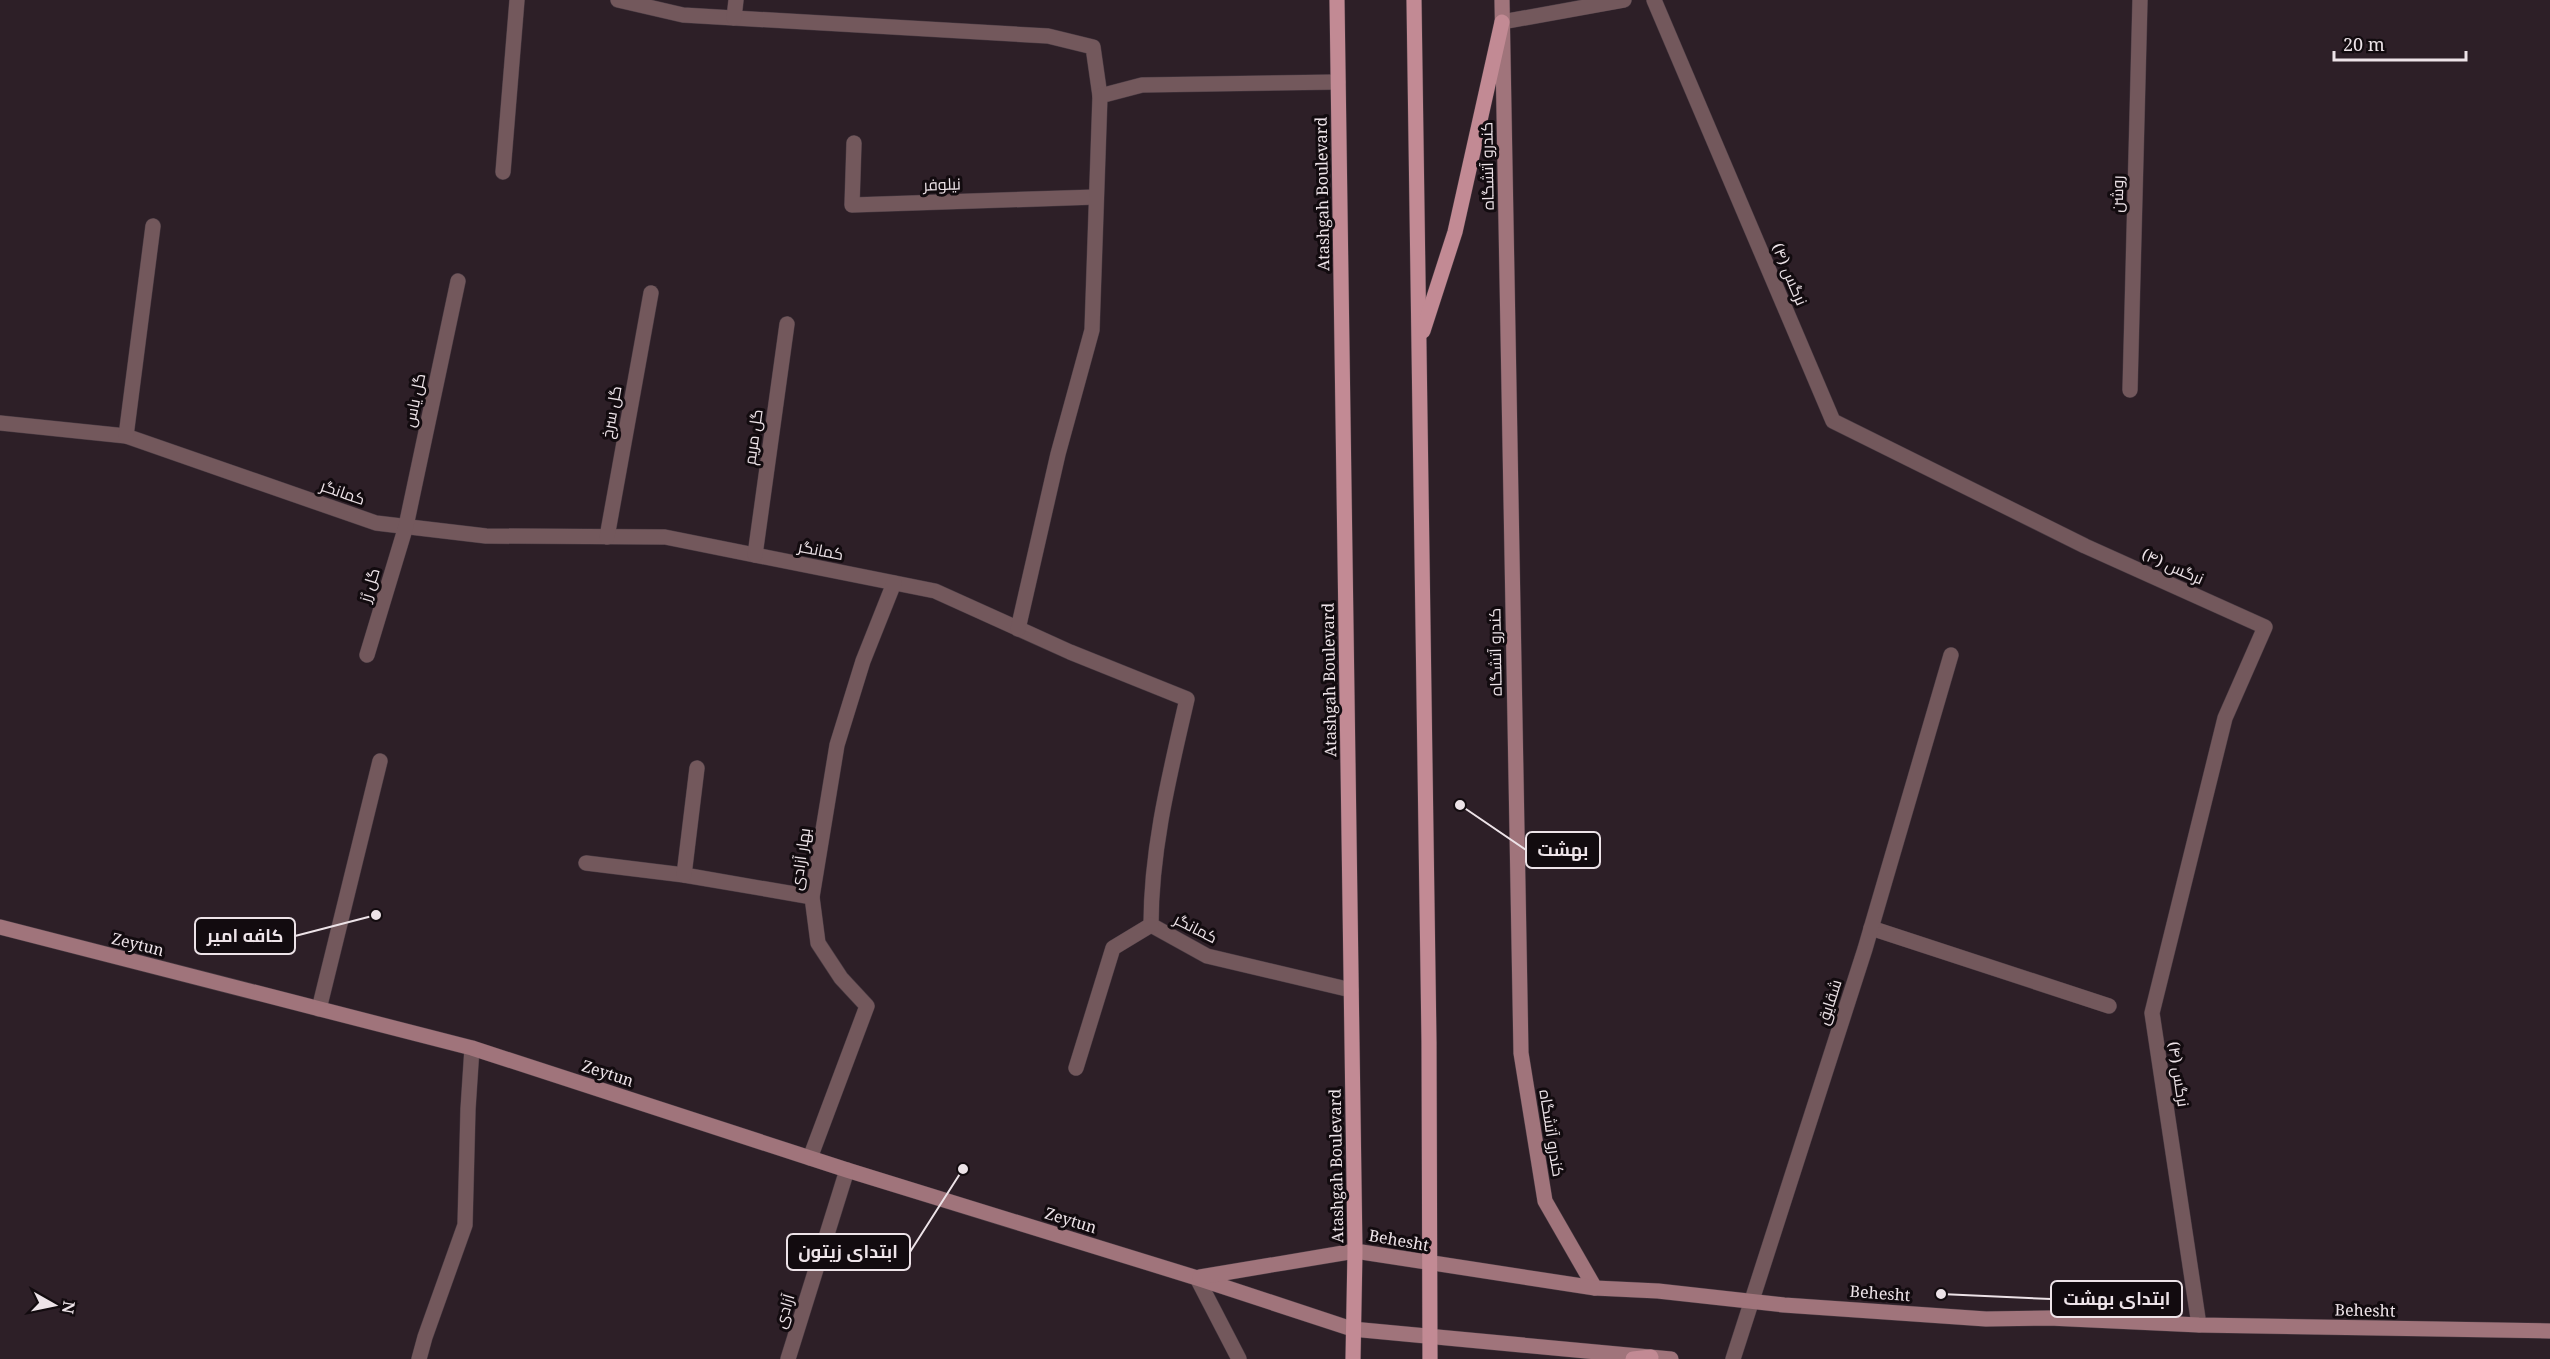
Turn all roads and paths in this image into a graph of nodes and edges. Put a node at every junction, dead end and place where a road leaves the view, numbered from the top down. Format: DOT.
graph roads {
  1 [pos="517,0"];
  2 [pos="618,0"];
  3 [pos="736,0"];
  4 [pos="1337,0"];
  5 [pos="1414,0"];
  6 [pos="1502,0"];
  7 [pos="1624,0"];
  8 [pos="1654,0"];
  9 [pos="2140,0"];
  10 [pos="734,18"];
  11 [pos="1502,22"];
  12 [pos="1338,82"];
  13 [pos="1100,96"];
  14 [pos="854,143"];
  15 [pos="503,172"];
  16 [pos="1096,197"];
  17 [pos="153,226"];
  18 [pos="458,281"];
  19 [pos="651,293"];
  20 [pos="787,324"];
  21 [pos="1419,342"];
  22 [pos="2130,390"];
  23 [pos="0,423"];
  24 [pos="126,436"];
  25 [pos="406,526"];
  26 [pos="607,537"];
  27 [pos="755,555"];
  28 [pos="894,583"];
  29 [pos="1018,628"];
  30 [pos="367,655"];
  31 [pos="1951,655"];
  32 [pos="380,761"];
  33 [pos="697,768"];
  34 [pos="586,863"];
  35 [pos="684,876"];
  36 [pos="812,897"];
  37 [pos="1151,925"];
  38 [pos="0,927"];
  39 [pos="1871,928"];
  40 [pos="1351,990"];
  41 [pos="2109,1006"];
  42 [pos="319,1009"];
  43 [pos="472,1048"];
  44 [pos="1076,1068"];
  45 [pos="810,1158"];
  46 [pos="846,1170"];
  47 [pos="1355,1251"];
  48 [pos="1429,1264"];
  49 [pos="1197,1278"];
  50 [pos="1595,1288"];
  51 [pos="1752,1300"];
  52 [pos="2199,1325"];
  53 [pos="1352,1329"];
  54 [pos="2550,1331"];
  55 [pos="1430,1337"];
  56 [pos="1651,1357"];
  57 [pos="419,1359"];
  58 [pos="788,1359"];
  59 [pos="1239,1359"];
  60 [pos="1353,1359"];
  61 [pos="1430,1359"];
  62 [pos="1633,1359"];
  63 [pos="1671,1359"];
  64 [pos="1733,1359"];
  1 -- 15 [label="street"];
  2 -- 10 [label="street"];
  3 -- 10 [label="street"];
  4 -- 12 [label="main road, Atashgah Boulevard"];
  5 -- 21 [label="main road"];
  6 -- 11 [label="main road, کندرو آتشگاه"];
  7 -- 11 [label="street"];
  8 -- 52 [label="street, نرگس (۴)"];
  9 -- 22 [label="street, روشن"];
  10 -- 13 [label="street"];
  11 -- 21 [label="main road"];
  11 -- 50 [label="main road, کندرو آتشگاه"];
  12 -- 13 [label="street"];
  12 -- 40 [label="main road, Atashgah Boulevard"];
  13 -- 16 [label="street"];
  14 -- 16 [label="street, نیلوفر"];
  16 -- 29 [label="street"];
  17 -- 24 [label="street"];
  18 -- 25 [label="street, گل یاس"];
  19 -- 26 [label="street, گل سرخ"];
  20 -- 27 [label="street, گل مریم"];
  21 -- 48 [label="main road"];
  23 -- 24 [label="street, کمانگر"];
  24 -- 25 [label="street, کمانگر"];
  25 -- 26 [label="street, کمانگر"];
  25 -- 30 [label="street, گل رُز"];
  26 -- 27 [label="street, کمانگر"];
  27 -- 28 [label="street, کمانگر"];
  28 -- 29 [label="street, کمانگر"];
  28 -- 36 [label="street, بهار آزادی"];
  29 -- 37 [label="street, کمانگر"];
  31 -- 39 [label="street, شقایق"];
  32 -- 42 [label="street"];
  33 -- 35 [label="street"];
  34 -- 35 [label="street"];
  35 -- 36 [label="street"];
  36 -- 45 [label="street, بهار آزادی"];
  37 -- 40 [label="street, کمانگر"];
  37 -- 44 [label="street"];
  38 -- 42 [label="main road, Zeytun"];
  39 -- 41 [label="street"];
  39 -- 51 [label="street, شقایق"];
  40 -- 47 [label="main road, Atashgah Boulevard"];
  42 -- 43 [label="main road, Zeytun"];
  43 -- 45 [label="main road, Zeytun"];
  43 -- 57 [label="street"];
  45 -- 46 [label="main road, Zeytun"];
  46 -- 49 [label="main road, Zeytun"];
  46 -- 58 [label="street, آزادی"];
  47 -- 48 [label="main road, Behesht"];
  47 -- 49 [label="main road, Zeytun"];
  47 -- 53 [label="main road, Atashgah Boulevard"];
  48 -- 50 [label="main road, Behesht"];
  48 -- 55 [label="main road"];
  49 -- 53 [label="main road, Zeytun"];
  49 -- 59 [label="street"];
  50 -- 51 [label="main road, Behesht"];
  51 -- 52 [label="main road, Behesht"];
  51 -- 64 [label="street, شقایق"];
  52 -- 54 [label="main road, Behesht"];
  53 -- 55 [label="main road, Zeytun"];
  53 -- 60 [label="main road, Atashgah Boulevard"];
  55 -- 56 [label="main road"];
  55 -- 61 [label="main road"];
  56 -- 62 [label="main road"];
  56 -- 63 [label="main road"];
}
